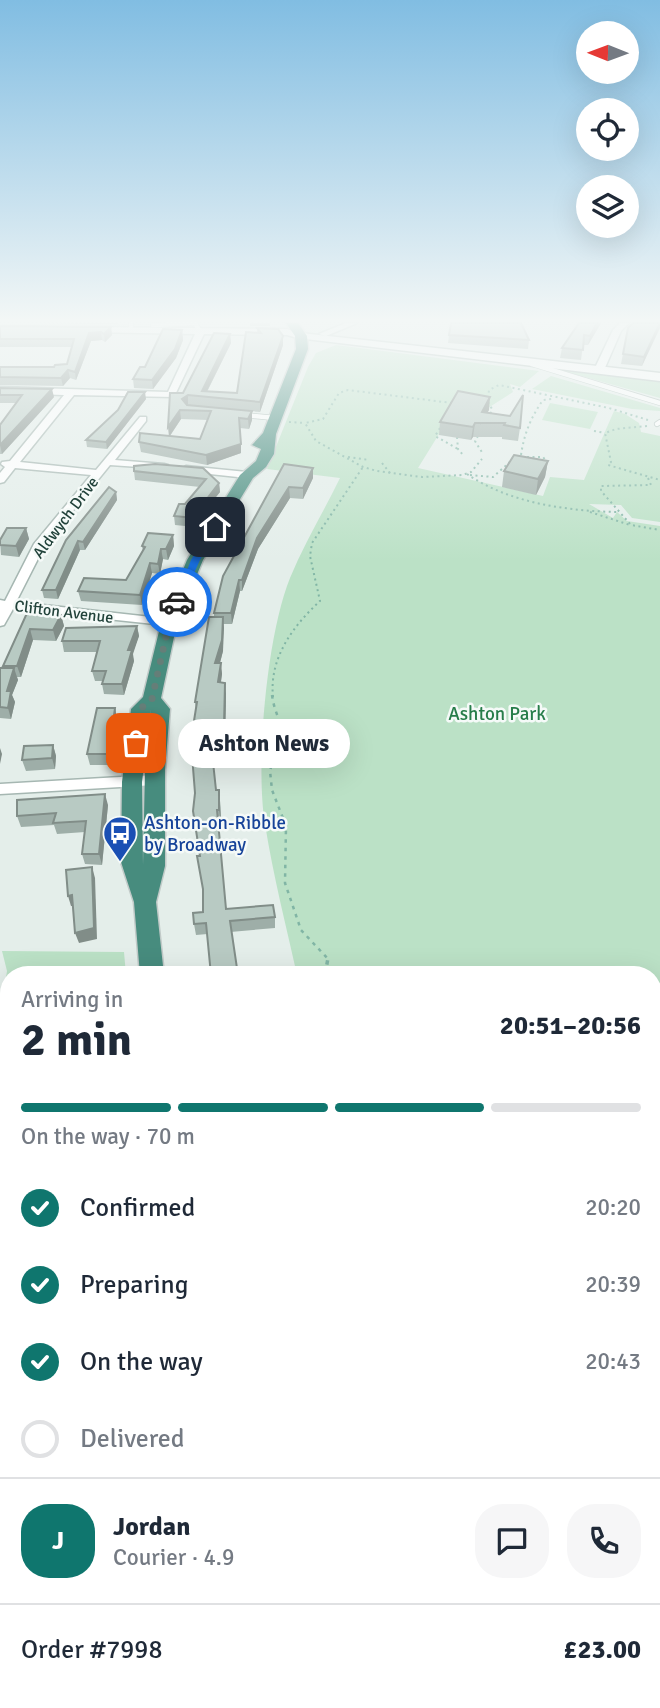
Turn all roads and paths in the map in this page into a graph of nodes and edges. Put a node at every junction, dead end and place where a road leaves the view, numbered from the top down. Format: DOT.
graph roads {
  1 [pos="62,403"];
  2 [pos="281,403"];
  3 [pos="334,403"];
  4 [pos="446,403"];
  5 [pos="487,403"];
  6 [pos="540,403"];
  7 [pos="579,403"];
  8 [pos="456,404"];
  9 [pos="238,414"];
  10 [pos="275,418"];
  11 [pos="143,419"];
  12 [pos="659,423"];
  13 [pos="485,424"];
  14 [pos="442,426"];
  15 [pos="594,431"];
  16 [pos="480,432"];
  17 [pos="605,433"];
  18 [pos="457,437"];
  19 [pos="458,449"];
  20 [pos="483,454"];
  21 [pos="463,455"];
  22 [pos="521,455"];
  23 [pos="346,456"];
  24 [pos="482,459"];
  25 [pos="369,460"];
  26 [pos="546,461"];
  27 [pos="107,462"];
  28 [pos="382,463"];
  29 [pos="0,464"];
  30 [pos="12,465"];
  31 [pos="363,467"];
  32 [pos="98,473"];
  33 [pos="390,473"];
  34 [pos="467,474"];
  35 [pos="247,475"];
  36 [pos="648,478"];
  37 [pos="0,480"];
  38 [pos="660,480"];
  39 [pos="587,511"];
  40 [pos="617,512"];
  41 [pos="631,525"];
  42 [pos="660,530"];
  43 [pos="4,604"];
  44 [pos="0,622"];
  45 [pos="169,623"];
  46 [pos="152,699"];
  47 [pos="155,780"];
  48 [pos="132,782"];
  49 [pos="0,789"];
  50 [pos="145,902"];
  51 [pos="151,966"];
  52 [pos="327,966"];
  1 -- 30 [label="street"];
  2 -- 10 [label="highway"];
  3 -- 23 [label="path"];
  4 -- 8 [label="path"];
  5 -- 13 [label="path"];
  6 -- 22 [label="path"];
  7 -- 12 [label="path"];
  9 -- 10 [label="lane"];
  10 -- 35 [label="highway"];
  11 -- 27 [label="street, Aldwych Drive"];
  12 -- 17 [label="path"];
  14 -- 19 [label="path"];
  15 -- 17 [label="path"];
  16 -- 20 [label="path"];
  17 -- 36 [label="path"];
  18 -- 19 [label="path"];
  19 -- 21 [label="path"];
  22 -- 26 [label="path"];
  22 -- 34 [label="path"];
  23 -- 25 [label="path"];
  23 -- 31 [label="path"];
  24 -- 34 [label="path"];
  27 -- 32 [label="street, Aldwych Drive"];
  27 -- 35 [label="street"];
  28 -- 33 [label="path"];
  29 -- 30 [label="street"];
  30 -- 32 [label="street"];
  30 -- 37 [label="street"];
  31 -- 33 [label="path"];
  31 -- 52 [label="path"];
  32 -- 43 [label="street, Aldwych Drive"];
  33 -- 34 [label="path"];
  34 -- 39 [label="path"];
  35 -- 45 [label="highway"];
  36 -- 38 [label="path"];
  36 -- 40 [label="path"];
  39 -- 40 [label="path"];
  39 -- 41 [label="path"];
  40 -- 41 [label="path"];
  41 -- 42 [label="path"];
  43 -- 44 [label="street, Aldwych Drive"];
  43 -- 45 [label="street, Clifton Avenue"];
  45 -- 46 [label="highway"];
  46 -- 47 [label="highway"];
  46 -- 48 [label="highway"];
  47 -- 48 [label="street"];
  47 -- 50 [label="highway"];
  48 -- 49 [label="street"];
  48 -- 50 [label="highway"];
  50 -- 51 [label="highway"];
}
